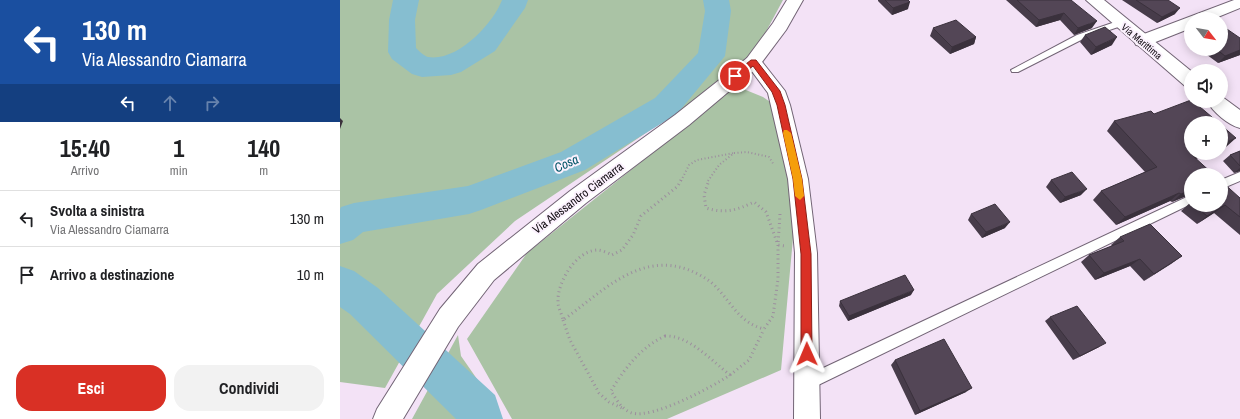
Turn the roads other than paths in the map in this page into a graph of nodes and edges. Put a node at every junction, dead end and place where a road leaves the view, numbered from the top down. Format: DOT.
graph roads {
  1 [pos="795,0"];
  2 [pos="1094,0"];
  3 [pos="1240,3"];
  4 [pos="1216,12"];
  5 [pos="1121,23"];
  6 [pos="1184,25"];
  7 [pos="1142,41"];
  8 [pos="753,62"];
  9 [pos="1015,70"];
  10 [pos="1184,75"];
  11 [pos="1224,108"];
  12 [pos="1240,121"];
  13 [pos="1240,176"];
  14 [pos="1228,182"];
  15 [pos="1184,202"];
  16 [pos="807,383"];
  17 [pos="387,419"];
  18 [pos="807,419"];
  1 -- 8 [label="street, Via Alessandro Ciamarra"];
  2 -- 5 [label="street, Via Marittima"];
  3 -- 4 [label="street"];
  5 -- 7 [label="street, Via Marittima"];
  5 -- 9 [label="lane"];
  6 -- 7 [label="street"];
  7 -- 10 [label="street, Via Marittima"];
  8 -- 16 [label="street"];
  8 -- 17 [label="street, Via Alessandro Ciamarra"];
  11 -- 12 [label="street"];
  13 -- 14 [label="lane"];
  15 -- 16 [label="lane"];
  16 -- 18 [label="street"];
}
